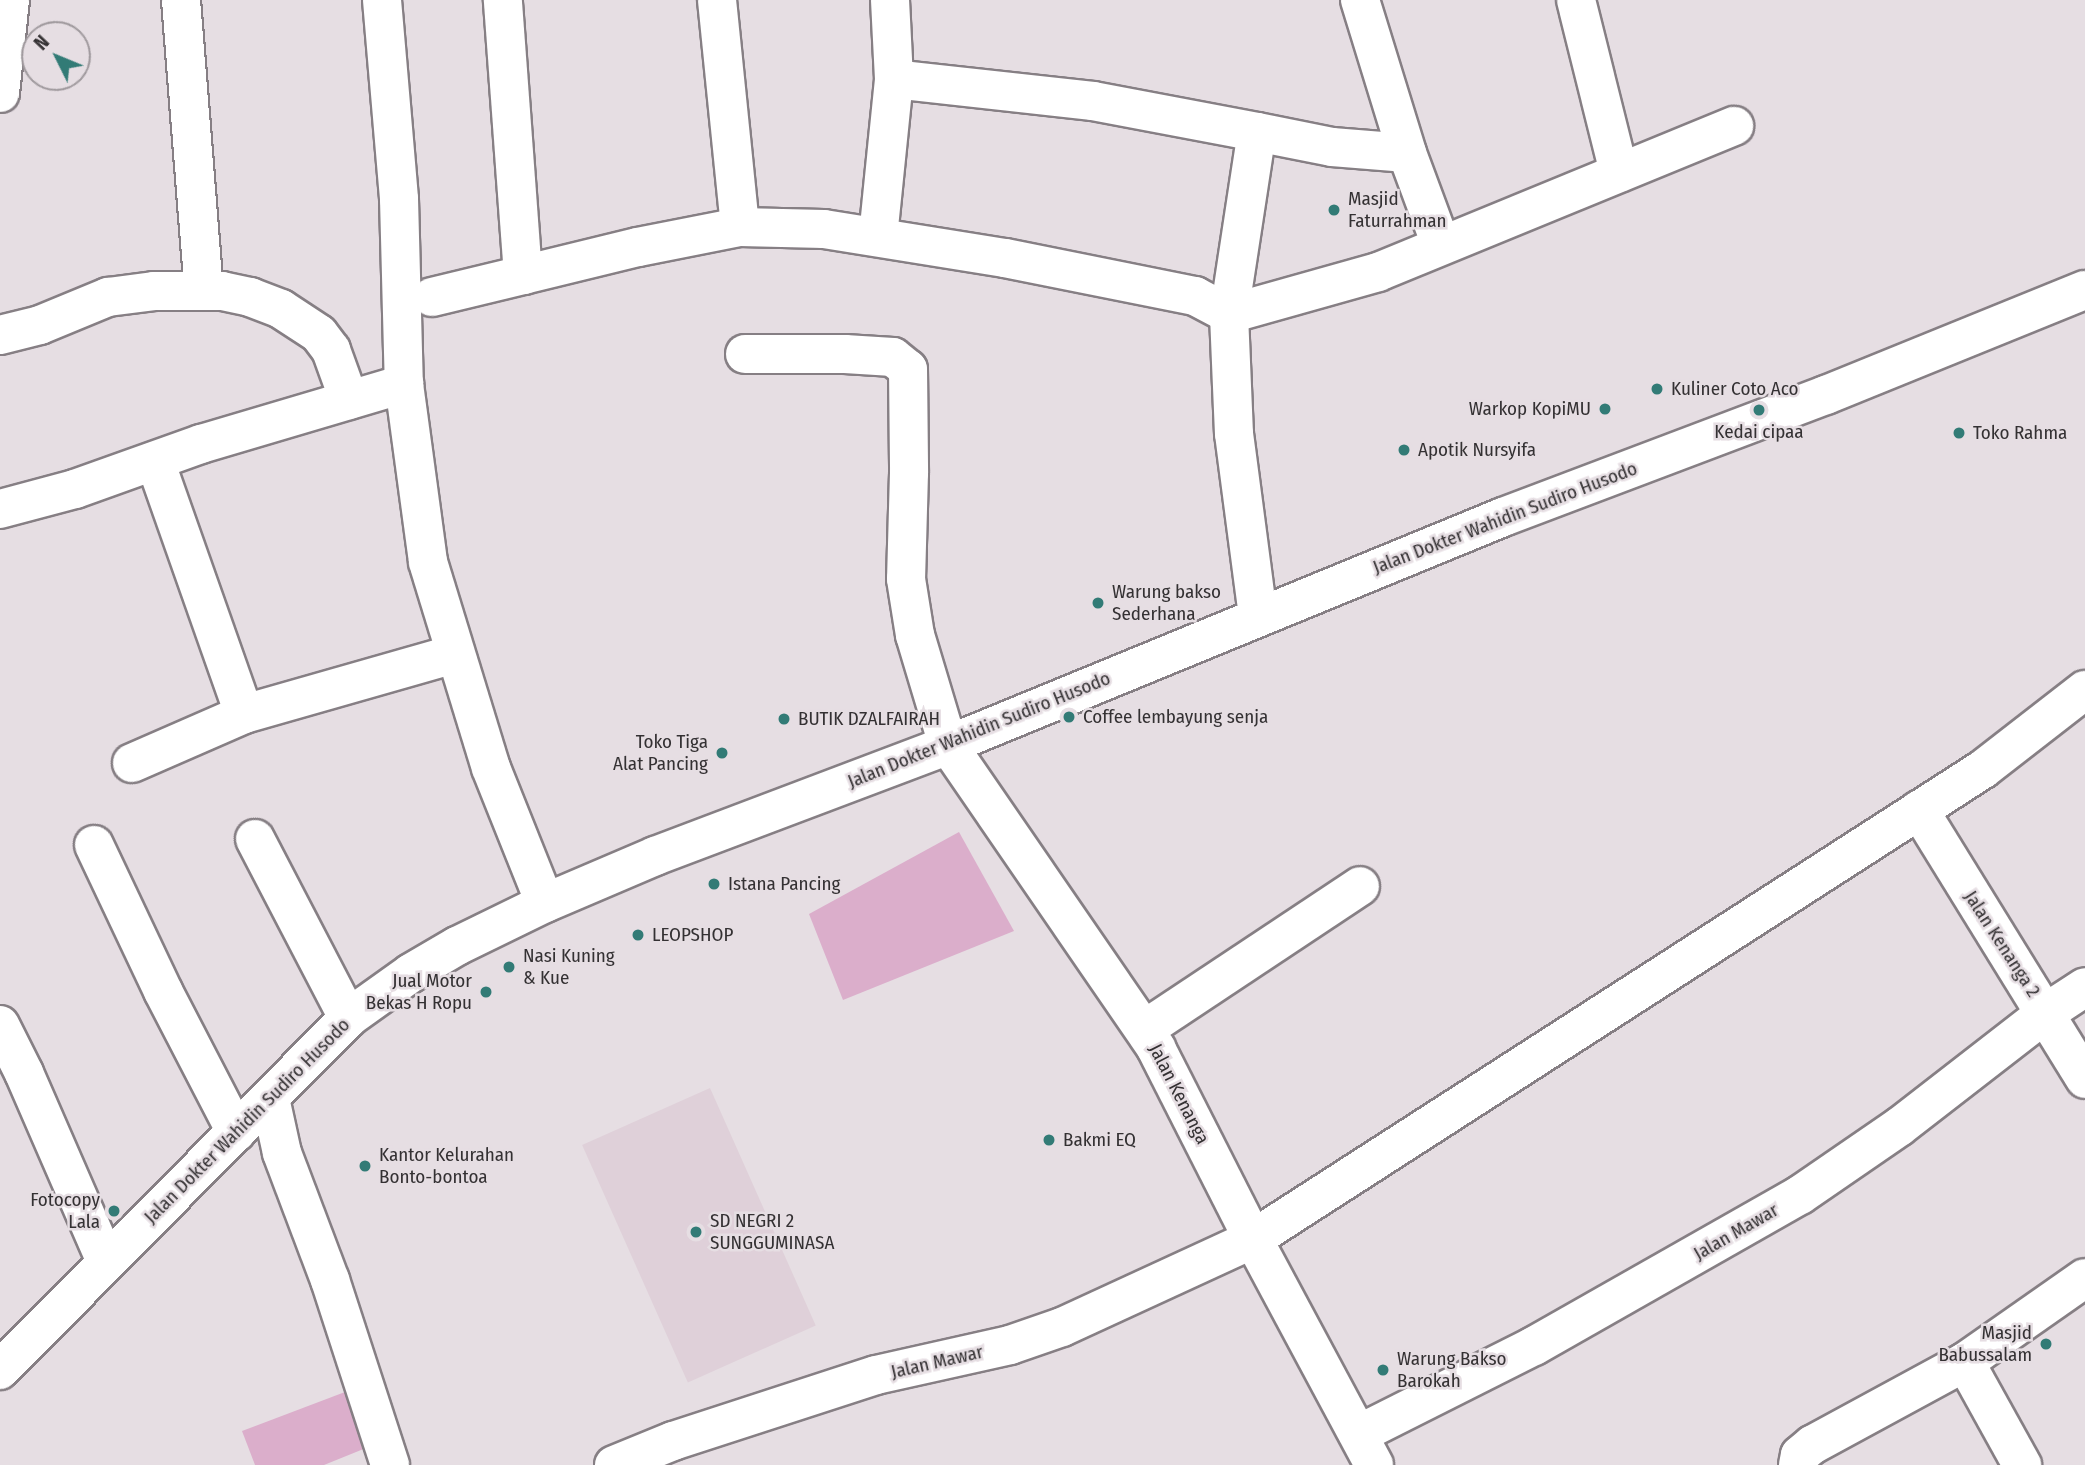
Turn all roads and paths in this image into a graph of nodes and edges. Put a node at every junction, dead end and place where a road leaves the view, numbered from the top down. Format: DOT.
graph roads {
  1 [pos="11,0"];
  2 [pos="181,0"];
  3 [pos="382,0"];
  4 [pos="503,0"];
  5 [pos="717,0"];
  6 [pos="890,0"];
  7 [pos="1360,0"];
  8 [pos="1576,0"];
  9 [pos="0,2"];
  10 [pos="894,79"];
  11 [pos="0,93"];
  12 [pos="1734,127"];
  13 [pos="1257,132"];
  14 [pos="1407,153"];
  15 [pos="1619,173"];
  16 [pos="740,227"];
  17 [pos="878,237"];
  18 [pos="1441,245"];
  19 [pos="523,275"];
  20 [pos="204,290"];
  21 [pos="2085,290"];
  22 [pos="432,297"];
  23 [pos="1229,314"];
  24 [pos="0,335"];
  25 [pos="746,354"];
  26 [pos="404,384"];
  27 [pos="349,400"];
  28 [pos="155,461"];
  29 [pos="0,509"];
  30 [pos="1258,616"];
  31 [pos="455,654"];
  32 [pos="2085,690"];
  33 [pos="244,713"];
  34 [pos="947,745"];
  35 [pos="132,763"];
  36 [pos="1919,810"];
  37 [pos="255,839"];
  38 [pos="94,845"];
  39 [pos="1360,886"];
  40 [pos="545,903"];
  41 [pos="2085,987"];
  42 [pos="2047,1012"];
  43 [pos="348,1018"];
  44 [pos="0,1025"];
  45 [pos="1145,1029"];
  46 [pos="2085,1079"];
  47 [pos="270,1098"];
  48 [pos="236,1132"];
  49 [pos="1253,1239"];
  50 [pos="106,1262"];
  51 [pos="2085,1278"];
  52 [pos="1965,1362"];
  53 [pos="0,1370"];
  54 [pos="1366,1450"];
  55 [pos="390,1465"];
  56 [pos="614,1465"];
  57 [pos="1798,1465"];
  58 [pos="2022,1465"];
  1 -- 9 [label="street"];
  1 -- 11 [label="street"];
  2 -- 20 [label="street"];
  3 -- 26 [label="street"];
  4 -- 19 [label="street"];
  5 -- 16 [label="street"];
  6 -- 10 [label="street"];
  7 -- 14 [label="street"];
  8 -- 15 [label="street"];
  10 -- 13 [label="street"];
  10 -- 17 [label="street"];
  12 -- 15 [label="street"];
  13 -- 14 [label="street"];
  13 -- 23 [label="street"];
  14 -- 18 [label="street"];
  15 -- 18 [label="street"];
  16 -- 17 [label="street"];
  16 -- 19 [label="street"];
  17 -- 23 [label="street"];
  18 -- 23 [label="street"];
  19 -- 22 [label="street"];
  20 -- 24 [label="street"];
  20 -- 27 [label="street"];
  21 -- 30 [label="street, Jalan Dokter Wahidin Sudiro Husodo"];
  23 -- 30 [label="street"];
  25 -- 34 [label="street, Jalan Kenanga"];
  26 -- 27 [label="street"];
  26 -- 31 [label="street"];
  27 -- 28 [label="street"];
  28 -- 29 [label="street"];
  28 -- 33 [label="street"];
  30 -- 34 [label="street, Jalan Dokter Wahidin Sudiro Husodo"];
  31 -- 33 [label="street"];
  31 -- 40 [label="street"];
  32 -- 36 [label="street, Jalan Mawar"];
  33 -- 35 [label="street"];
  34 -- 40 [label="street, Jalan Dokter Wahidin Sudiro Husodo"];
  34 -- 45 [label="street, Jalan Kenanga"];
  36 -- 42 [label="street, Jalan Kenanga 2"];
  36 -- 49 [label="street, Jalan Mawar"];
  37 -- 43 [label="street"];
  38 -- 48 [label="street"];
  39 -- 45 [label="street"];
  40 -- 43 [label="street, Jalan Dokter Wahidin Sudiro Husodo"];
  41 -- 42 [label="street, Jalan Mawar"];
  42 -- 46 [label="street, Jalan Kenanga 2"];
  42 -- 54 [label="street, Jalan Mawar"];
  43 -- 47 [label="street, Jalan Dokter Wahidin Sudiro Husodo"];
  44 -- 50 [label="street"];
  45 -- 49 [label="street, Jalan Kenanga"];
  47 -- 48 [label="street, Jalan Dokter Wahidin Sudiro Husodo"];
  47 -- 55 [label="street"];
  48 -- 50 [label="street, Jalan Dokter Wahidin Sudiro Husodo"];
  49 -- 54 [label="street, Jalan Kenanga"];
  49 -- 56 [label="street, Jalan Mawar"];
  50 -- 53 [label="street, Jalan Dokter Wahidin Sudiro Husodo"];
  51 -- 52 [label="street"];
  52 -- 57 [label="street"];
  52 -- 58 [label="street"];
}
